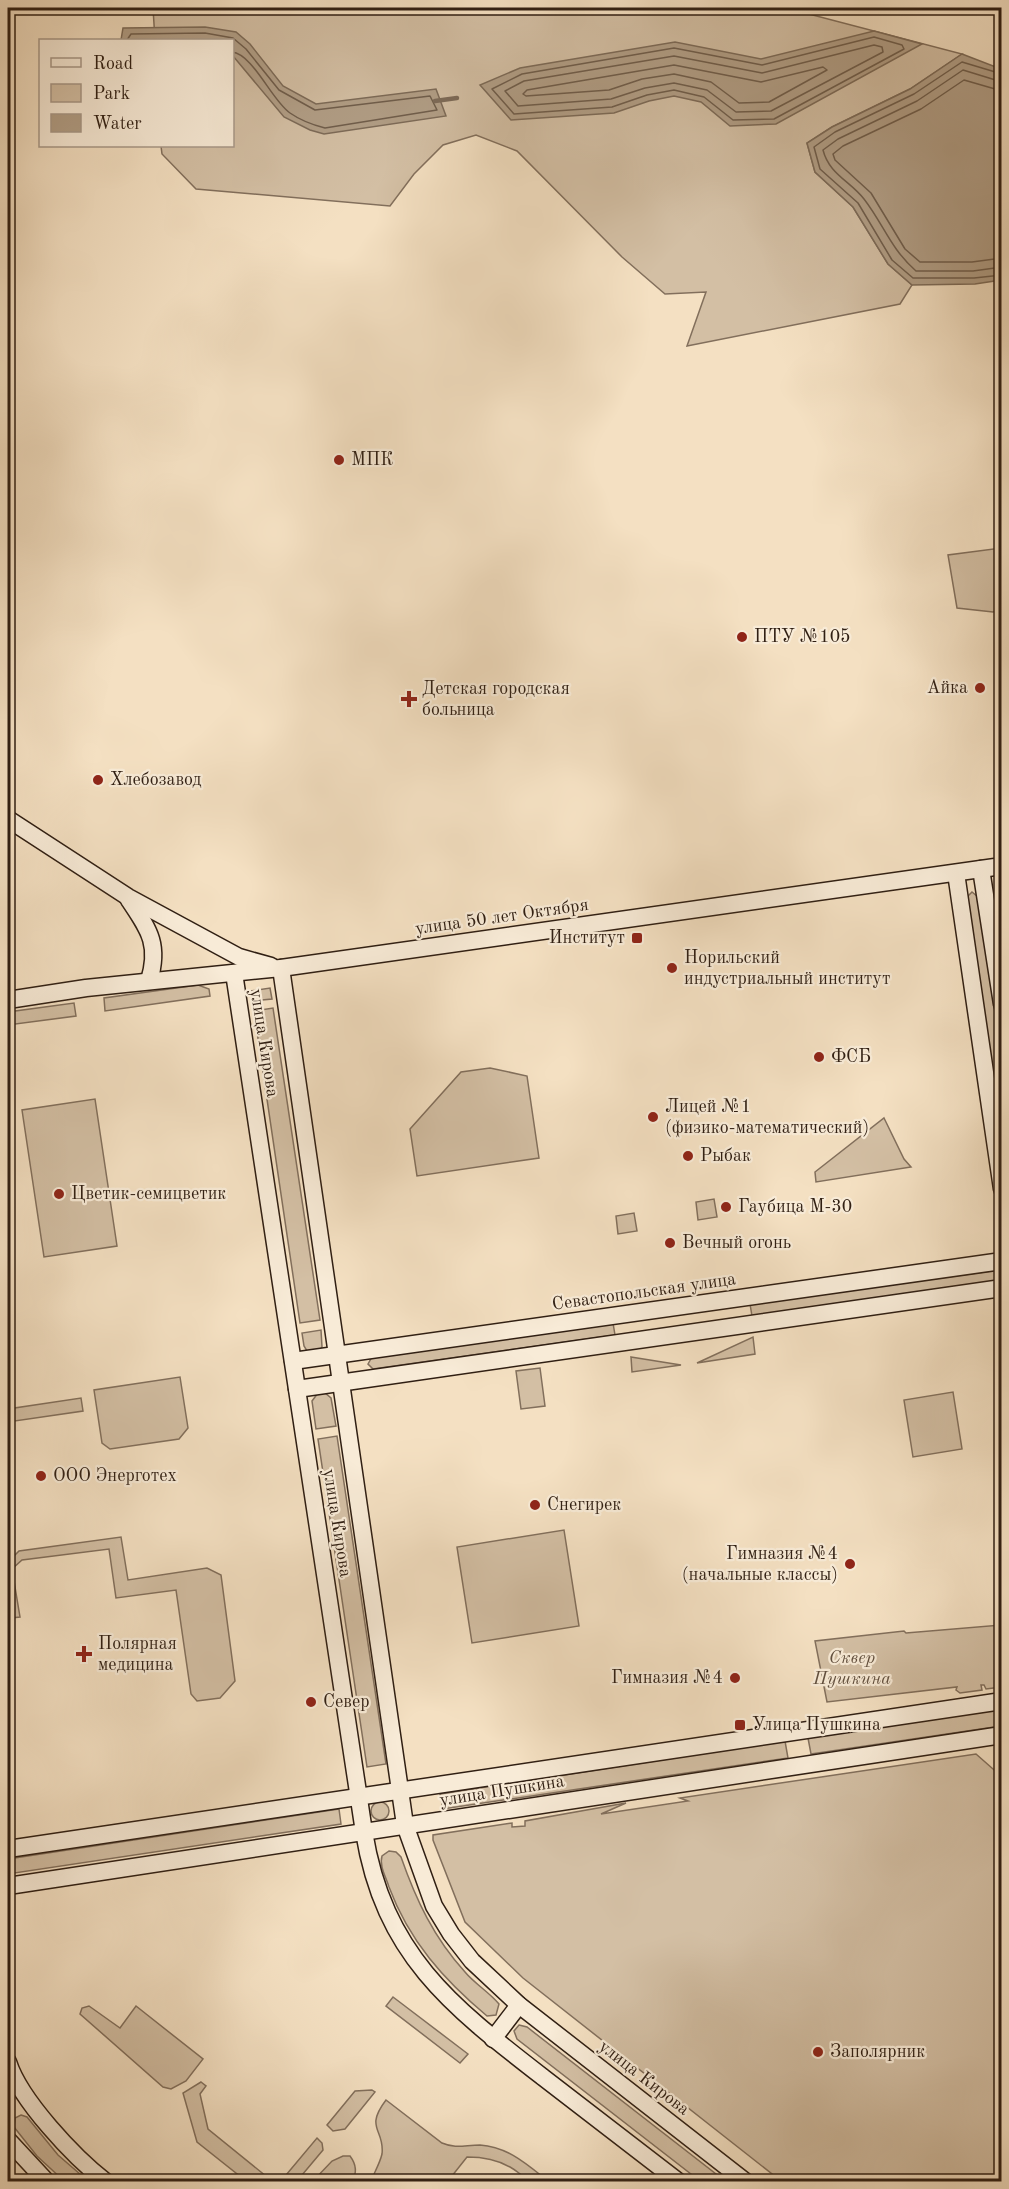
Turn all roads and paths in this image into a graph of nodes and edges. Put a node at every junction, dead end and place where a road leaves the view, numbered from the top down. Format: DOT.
graph roads {
  1 [pos="8,819"];
  2 [pos="1002,866"];
  3 [pos="981,869"];
  4 [pos="956,873"];
  5 [pos="128,897"];
  6 [pos="281,968"];
  7 [pos="234,973"];
  8 [pos="149,981"];
  9 [pos="8,1000"];
  10 [pos="1002,1004"];
  11 [pos="1002,1190"];
  12 [pos="1002,1261"];
  13 [pos="1002,1288"];
  14 [pos="739,1298"];
  15 [pos="619,1315"];
  16 [pos="743,1325"];
  17 [pos="622,1342"];
  18 [pos="337,1355"];
  19 [pos="293,1361"];
  20 [pos="341,1383"];
  21 [pos="297,1389"];
  22 [pos="1002,1701"];
  23 [pos="1002,1735"];
  24 [pos="400,1790"];
  25 [pos="359,1796"];
  26 [pos="405,1825"];
  27 [pos="364,1832"];
  28 [pos="8,1849"];
  29 [pos="8,1886"];
  30 [pos="519,2005"];
  31 [pos="493,2039"];
  32 [pos="8,2062"];
  33 [pos="12,2085"];
  34 [pos="8,2140"];
  35 [pos="47,2181"];
  36 [pos="106,2181"];
  37 [pos="679,2181"];
  38 [pos="746,2181"];
  1 -- 5 [label="street"];
  2 -- 3 [label="street, улица 50 лет Октября"];
  3 -- 4 [label="street, улица 50 лет Октября"];
  3 -- 10 [label="street"];
  4 -- 6 [label="street, улица 50 лет Октября"];
  4 -- 11 [label="street"];
  5 -- 6 [label="street"];
  5 -- 8 [label="street"];
  6 -- 7 [label="street, улица 50 лет Октября"];
  6 -- 18 [label="street, улица Кирова"];
  7 -- 8 [label="street, улица 50 лет Октября"];
  7 -- 19 [label="street, улица Кирова"];
  8 -- 9 [label="street, улица 50 лет Октября"];
  12 -- 14 [label="street, Севастопольская улица"];
  13 -- 16 [label="street"];
  14 -- 15 [label="street, Севастопольская улица"];
  14 -- 16 [label="street"];
  15 -- 17 [label="street"];
  15 -- 18 [label="street, Севастопольская улица"];
  16 -- 17 [label="street"];
  17 -- 20 [label="street"];
  18 -- 19 [label="street, Севастопольская улица"];
  18 -- 20 [label="street, улица Кирова"];
  19 -- 21 [label="street, улица Кирова"];
  20 -- 21 [label="street"];
  20 -- 24 [label="street, улица Кирова"];
  21 -- 25 [label="street, улица Кирова"];
  22 -- 24 [label="street, улица Пушкина"];
  23 -- 26 [label="street, улица Пушкина"];
  24 -- 25 [label="street, улица Пушкина"];
  24 -- 26 [label="street, улица Кирова"];
  25 -- 27 [label="street, улица Кирова"];
  25 -- 28 [label="street, улица Пушкина"];
  26 -- 27 [label="street, улица Пушкина"];
  26 -- 30 [label="street, улица Кирова"];
  27 -- 29 [label="street, улица Пушкина"];
  27 -- 31 [label="street, улица Кирова"];
  30 -- 31 [label="street"];
  30 -- 38 [label="street, улица Кирова"];
  31 -- 37 [label="street, улица Кирова"];
  32 -- 33 [label="street"];
  33 -- 36 [label="street"];
  34 -- 35 [label="street"];
}
